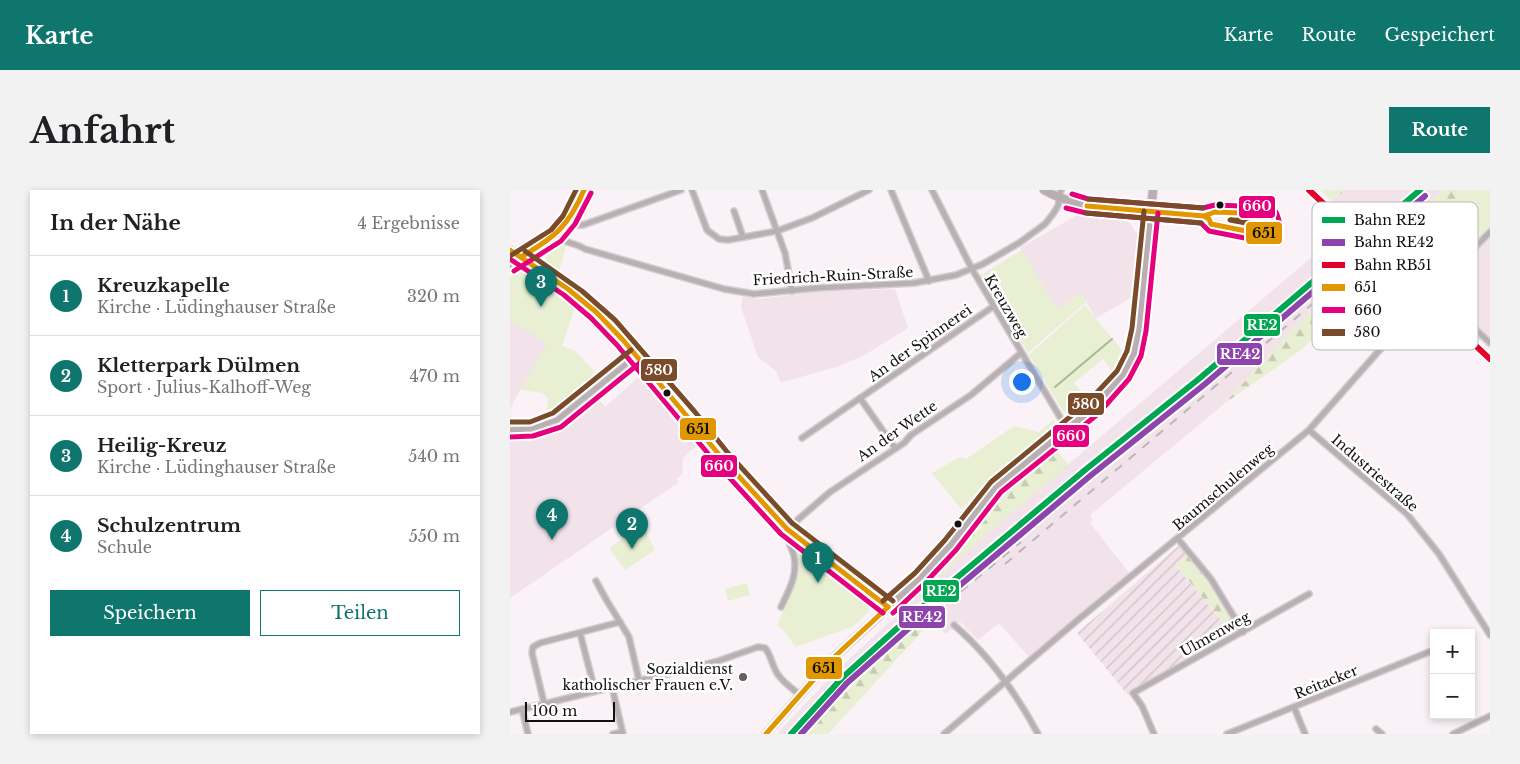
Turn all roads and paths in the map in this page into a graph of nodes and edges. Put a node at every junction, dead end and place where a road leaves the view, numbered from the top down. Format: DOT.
graph roads {
  1 [pos="584,190"];
  2 [pos="681,190"];
  3 [pos="692,190"];
  4 [pos="762,190"];
  5 [pos="869,190"];
  6 [pos="891,190"];
  7 [pos="932,190"];
  8 [pos="1044,190"];
  9 [pos="1153,190"];
  10 [pos="1060,194"];
  11 [pos="734,211"];
  12 [pos="1151,212"];
  13 [pos="1194,215"];
  14 [pos="569,220"];
  15 [pos="777,231"];
  16 [pos="1490,232"];
  17 [pos="556,236"];
  18 [pos="743,237"];
  19 [pos="1478,244"];
  20 [pos="510,250"];
  21 [pos="521,258"];
  22 [pos="510,265"];
  23 [pos="972,269"];
  24 [pos="929,281"];
  25 [pos="792,290"];
  26 [pos="994,306"];
  27 [pos="1478,332"];
  28 [pos="1490,343"];
  29 [pos="1380,350"];
  30 [pos="1022,353"];
  31 [pos="636,356"];
  32 [pos="860,398"];
  33 [pos="1067,429"];
  34 [pos="510,430"];
  35 [pos="1309,430"];
  36 [pos="802,438"];
  37 [pos="895,448"];
  38 [pos="787,529"];
  39 [pos="1178,539"];
  40 [pos="596,581"];
  41 [pos="1308,594"];
  42 [pos="781,607"];
  43 [pos="888,607"];
  44 [pos="620,622"];
  45 [pos="954,624"];
  46 [pos="1243,632"];
  47 [pos="580,633"];
  48 [pos="1490,635"];
  49 [pos="1430,652"];
  50 [pos="639,680"];
  51 [pos="1006,681"];
  52 [pos="612,686"];
  53 [pos="595,691"];
  54 [pos="800,695"];
  55 [pos="544,703"];
  56 [pos="1294,707"];
  57 [pos="522,709"];
  58 [pos="510,712"];
  59 [pos="1490,716"];
  60 [pos="1376,728"];
  61 [pos="623,733"];
  62 [pos="528,734"];
  63 [pos="613,734"];
  64 [pos="766,734"];
  65 [pos="944,734"];
  66 [pos="1038,734"];
  67 [pos="1154,734"];
  68 [pos="1227,734"];
  69 [pos="1305,734"];
  70 [pos="1382,734"];
  71 [pos="1453,734"];
  1 -- 14 [label="street"];
  2 -- 14 [label="street"];
  3 -- 18 [label="street"];
  4 -- 15 [label="street"];
  5 -- 15 [label="street"];
  6 -- 24 [label="street"];
  7 -- 23 [label="street, Kreuzweg"];
  8 -- 10 [label="street"];
  9 -- 12 [label="street"];
  10 -- 12 [label="street"];
  10 -- 23 [label="street, Friedrich-Ruin-Straße"];
  11 -- 18 [label="street"];
  12 -- 13 [label="street"];
  12 -- 33 [label="street"];
  14 -- 17 [label="street"];
  15 -- 18 [label="street"];
  15 -- 25 [label="street"];
  16 -- 19 [label="street, Baumschulenweg"];
  17 -- 21 [label="street"];
  17 -- 25 [label="street, Friedrich-Ruin-Straße"];
  20 -- 21 [label="street"];
  21 -- 22 [label="street"];
  21 -- 31 [label="street"];
  23 -- 24 [label="street, Friedrich-Ruin-Straße"];
  23 -- 26 [label="street, Kreuzweg"];
  24 -- 25 [label="street, Friedrich-Ruin-Straße"];
  26 -- 30 [label="street, Kreuzweg"];
  26 -- 32 [label="street, An der Spinnerei"];
  27 -- 28 [label="street"];
  29 -- 35 [label="street, Baumschulenweg"];
  30 -- 33 [label="street, Kreuzweg"];
  30 -- 37 [label="street, An der Wette"];
  31 -- 34 [label="street"];
  31 -- 38 [label="street"];
  32 -- 36 [label="street, An der Spinnerei"];
  32 -- 37 [label="street, An der Spinnerei"];
  33 -- 43 [label="street"];
  35 -- 39 [label="street, Baumschulenweg"];
  35 -- 48 [label="street, Industriestraße"];
  37 -- 38 [label="street, An der Wette"];
  38 -- 42 [label="street"];
  38 -- 43 [label="street"];
  39 -- 46 [label="street"];
  39 -- 51 [label="street, Baumschulenweg"];
  40 -- 44 [label="street"];
  41 -- 46 [label="street, Ulmenweg"];
  43 -- 54 [label="street"];
  44 -- 47 [label="street"];
  44 -- 50 [label="street"];
  45 -- 51 [label="street"];
  46 -- 67 [label="street, Ulmenweg"];
  47 -- 53 [label="street"];
  47 -- 55 [label="street"];
  49 -- 56 [label="street, Reitacker"];
  50 -- 52 [label="street"];
  50 -- 54 [label="street"];
  51 -- 65 [label="street, Baumschulenweg"];
  51 -- 66 [label="street"];
  52 -- 53 [label="street"];
  52 -- 61 [label="street"];
  53 -- 55 [label="street"];
  54 -- 64 [label="street"];
  55 -- 57 [label="street"];
  56 -- 68 [label="street, Reitacker"];
  56 -- 69 [label="street"];
  57 -- 58 [label="street"];
  57 -- 62 [label="street"];
  59 -- 71 [label="street"];
  60 -- 70 [label="street"];
  61 -- 63 [label="street"];
}
